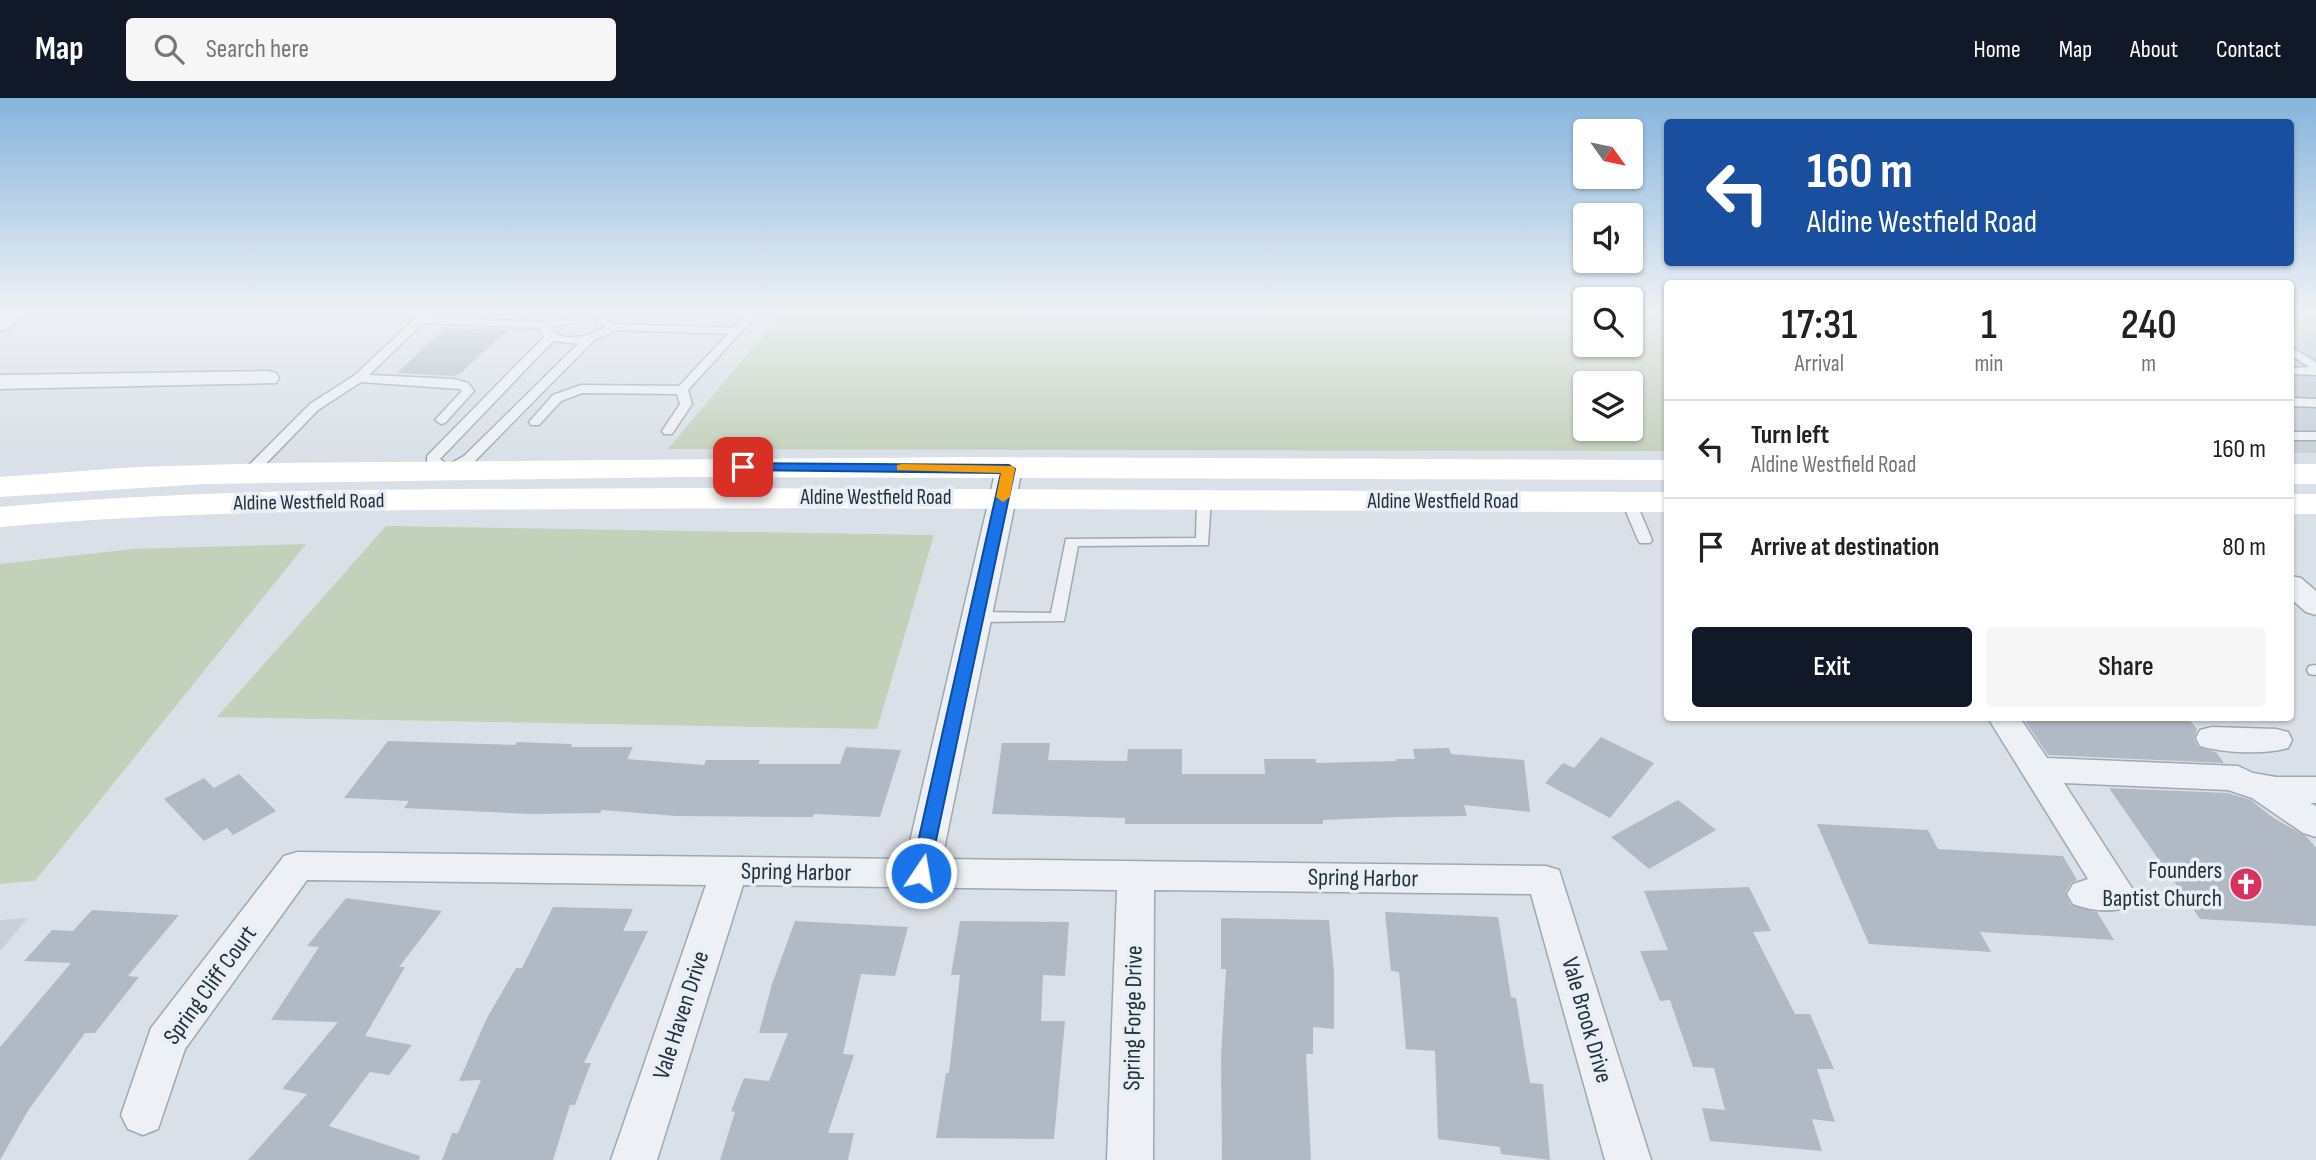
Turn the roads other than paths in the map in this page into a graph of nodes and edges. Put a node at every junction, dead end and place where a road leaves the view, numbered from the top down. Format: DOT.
graph roads {
  1 [pos="379,359"];
  2 [pos="523,359"];
  3 [pos="569,359"];
  4 [pos="711,359"];
  5 [pos="2316,369"];
  6 [pos="2294,371"];
  7 [pos="268,378"];
  8 [pos="359,378"];
  9 [pos="0,382"];
  10 [pos="682,390"];
  11 [pos="2294,402"];
  12 [pos="2316,402"];
  13 [pos="440,421"];
  14 [pos="535,422"];
  15 [pos="667,431"];
  16 [pos="2294,436"];
  17 [pos="2316,436"];
  18 [pos="1664,470"];
  19 [pos="251,471"];
  20 [pos="447,471"];
  21 [pos="2294,478"];
  22 [pos="1006,484"];
  23 [pos="2,494"];
  24 [pos="1204,499"];
  25 [pos="418,500"];
  26 [pos="2309,500"];
  27 [pos="1629,502"];
  28 [pos="1664,502"];
  29 [pos="1646,540"];
  30 [pos="2294,587"];
  31 [pos="2316,606"];
  32 [pos="976,617"];
  33 [pos="2006,721"];
  34 [pos="2206,732"];
  35 [pos="2276,740"];
  36 [pos="2037,770"];
  37 [pos="2262,787"];
  38 [pos="2316,790"];
  39 [pos="2316,824"];
  40 [pos="297,866"];
  41 [pos="729,871"];
  42 [pos="921,873"];
  43 [pos="1136,875"];
  44 [pos="1546,880"];
  45 [pos="2086,894"];
  46 [pos="143,1115"];
  47 [pos="634,1160"];
  48 [pos="1130,1160"];
  49 [pos="1628,1160"];
  1 -- 8 [label="lane"];
  2 -- 20 [label="lane"];
  3 -- 20 [label="lane"];
  4 -- 10 [label="lane"];
  5 -- 6 [label="lane"];
  7 -- 9 [label="street"];
  8 -- 13 [label="lane"];
  8 -- 19 [label="lane"];
  10 -- 14 [label="lane"];
  10 -- 15 [label="lane"];
  11 -- 12 [label="lane"];
  16 -- 17 [label="lane"];
  18 -- 22 [label="main road, Aldine Westfield Road"];
  19 -- 20 [label="main road, Aldine Westfield Road"];
  19 -- 23 [label="main road, Aldine Westfield Road"];
  20 -- 22 [label="main road, Aldine Westfield Road"];
  20 -- 25 [label="main road"];
  21 -- 26 [label="main road"];
  22 -- 24 [label="main road, Aldine Westfield Road"];
  22 -- 25 [label="main road, Aldine Westfield Road"];
  22 -- 32 [label="street"];
  23 -- 25 [label="main road, Aldine Westfield Road"];
  24 -- 27 [label="main road, Aldine Westfield Road"];
  24 -- 32 [label="lane"];
  27 -- 28 [label="main road, Aldine Westfield Road"];
  27 -- 29 [label="lane"];
  30 -- 31 [label="street"];
  32 -- 42 [label="street"];
  33 -- 36 [label="street"];
  34 -- 35 [label="street"];
  36 -- 37 [label="street"];
  36 -- 45 [label="street"];
  37 -- 38 [label="street"];
  37 -- 39 [label="street"];
  40 -- 41 [label="street, Spring Harbor"];
  40 -- 46 [label="street, Spring Cliff Court"];
  41 -- 42 [label="street, Spring Harbor"];
  41 -- 47 [label="street, Vale Haven Drive"];
  42 -- 43 [label="street, Spring Harbor"];
  43 -- 44 [label="street, Spring Harbor"];
  43 -- 48 [label="street, Spring Forge Drive"];
  44 -- 49 [label="street, Vale Brook Drive"];
}
